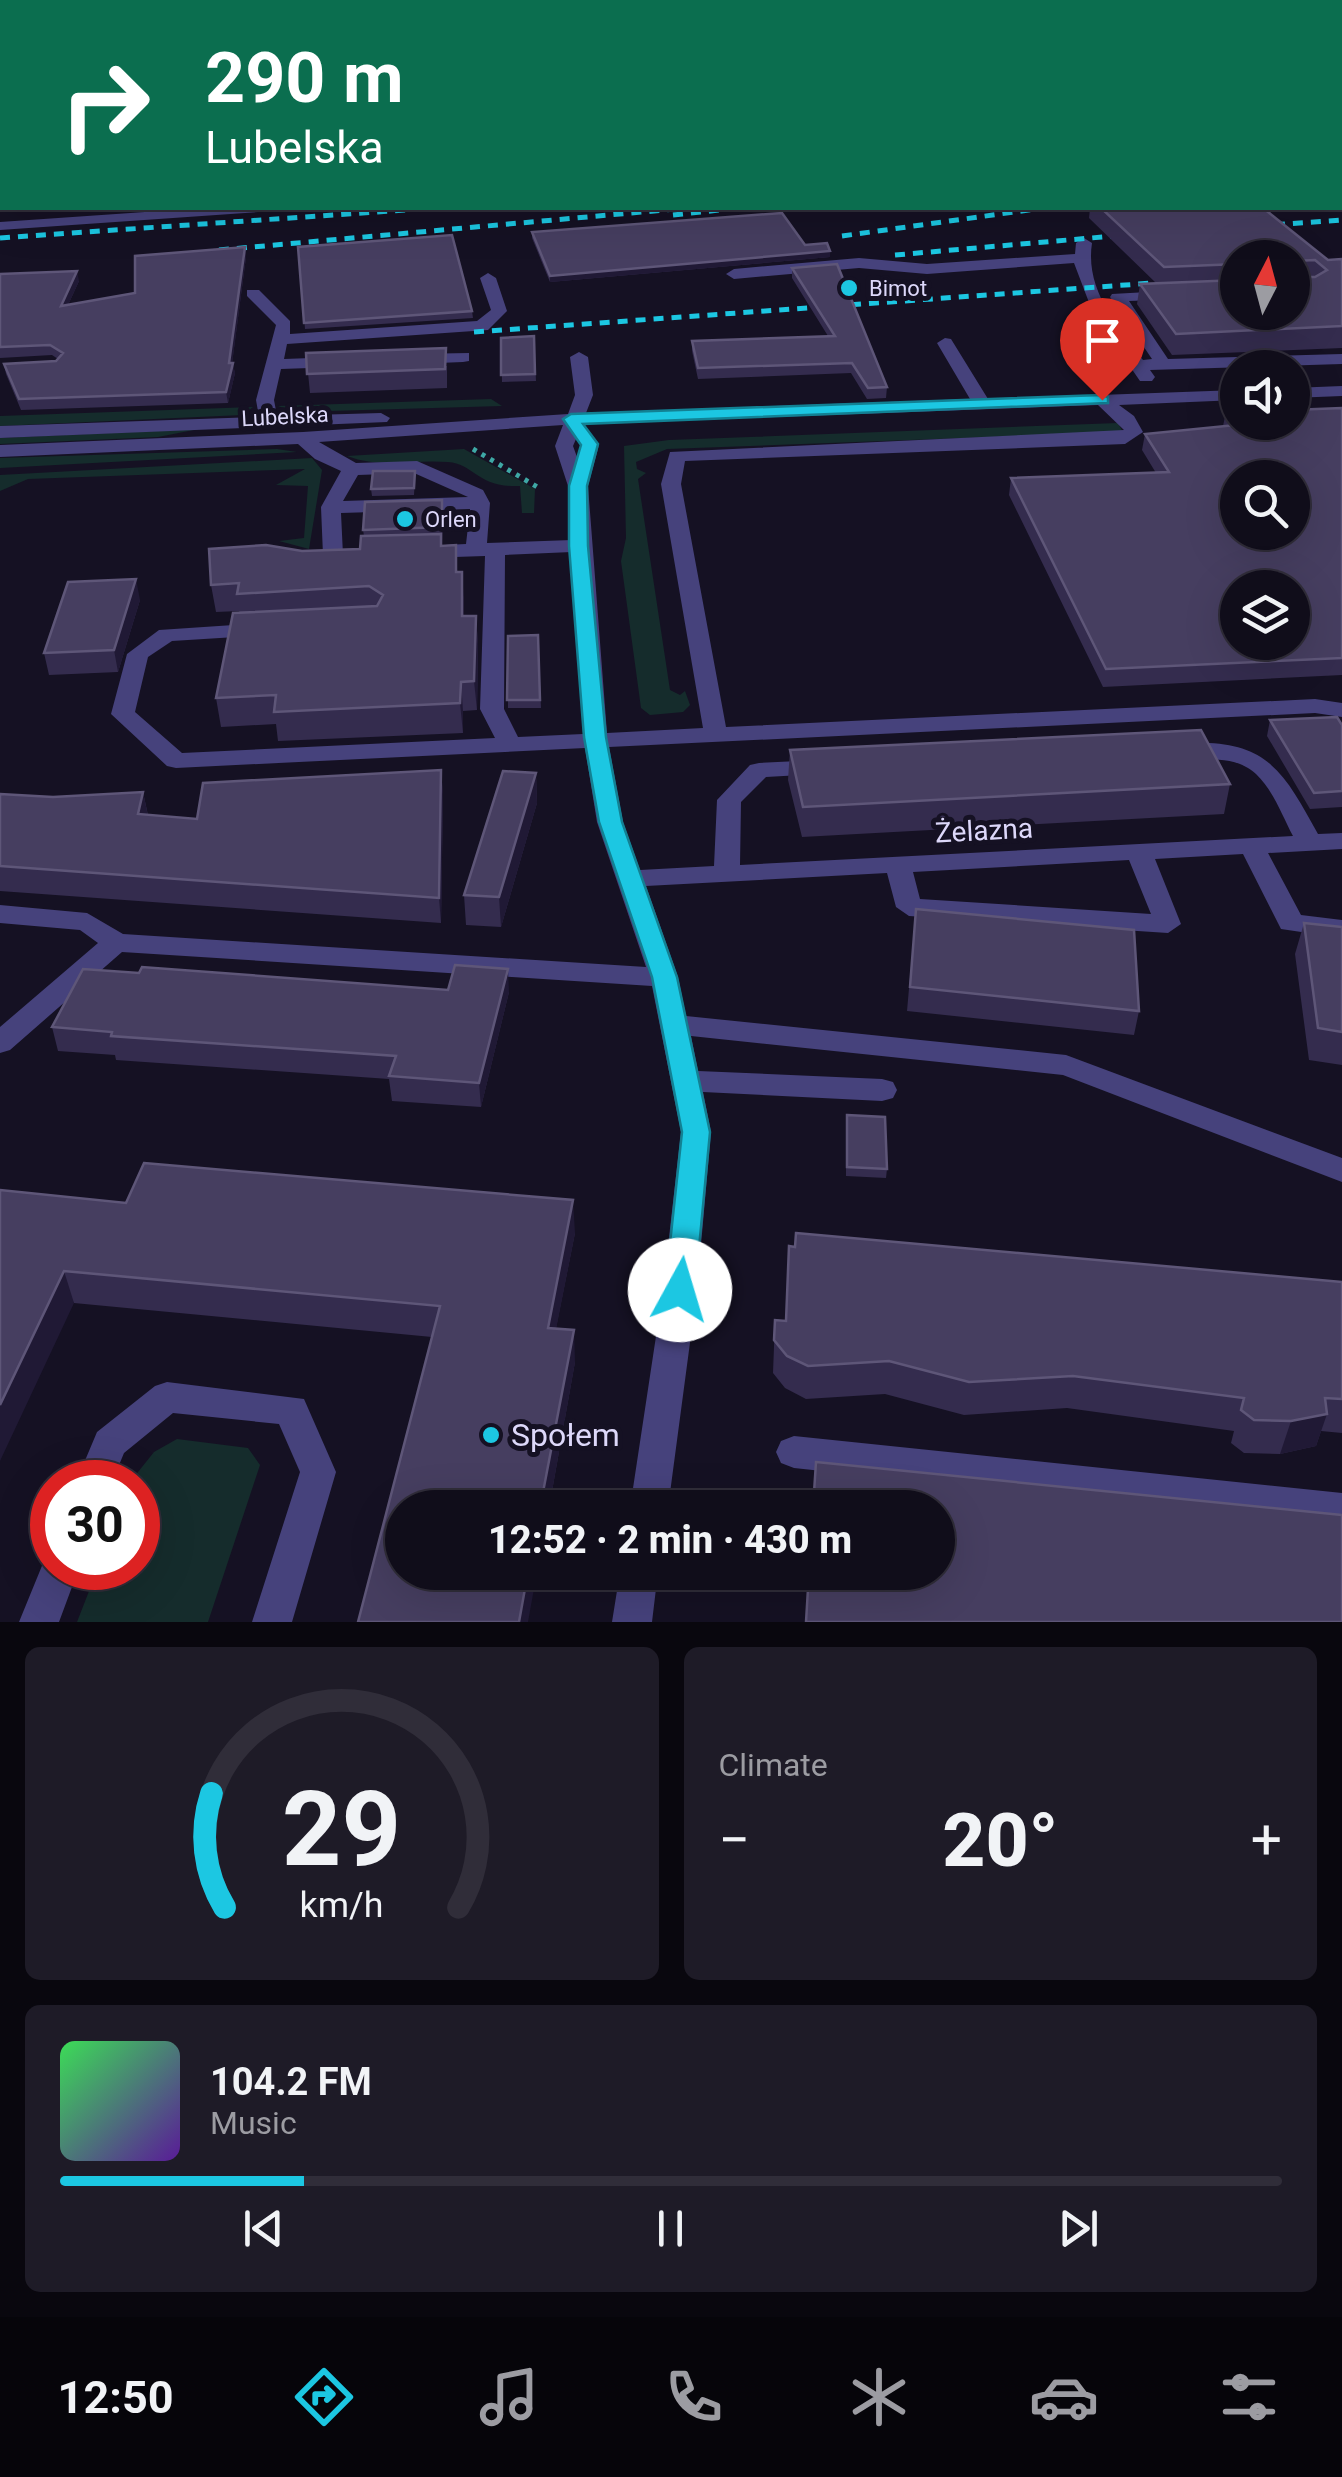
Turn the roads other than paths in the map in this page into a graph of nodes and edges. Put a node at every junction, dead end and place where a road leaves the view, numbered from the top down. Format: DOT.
graph roads {
  1 [pos="229,210"];
  2 [pos="0,226"];
  3 [pos="734,274"];
  4 [pos="488,278"];
  5 [pos="254,293"];
  6 [pos="1220,293"];
  7 [pos="277,340"];
  8 [pos="945,343"];
  9 [pos="579,356"];
  10 [pos="463,357"];
  11 [pos="1342,359"];
  12 [pos="388,360"];
  13 [pos="350,361"];
  14 [pos="274,364"];
  15 [pos="1138,365"];
  16 [pos="1164,365"];
  17 [pos="1342,391"];
  18 [pos="1310,392"];
  19 [pos="584,395"];
  20 [pos="1220,396"];
  21 [pos="1160,398"];
  22 [pos="1102,400"];
  23 [pos="982,404"];
  24 [pos="634,417"];
  25 [pos="571,419"];
  26 [pos="268,420"];
  27 [pos="0,432"];
  28 [pos="303,438"];
  29 [pos="0,450"];
  30 [pos="353,469"];
  31 [pos="456,481"];
  32 [pos="334,496"];
  33 [pos="480,503"];
  34 [pos="579,546"];
  35 [pos="486,549"];
  36 [pos="404,552"];
  37 [pos="307,556"];
  38 [pos="279,629"];
  39 [pos="1342,710"];
  40 [pos="715,732"];
  41 [pos="595,737"];
  42 [pos="509,743"];
  43 [pos="1145,752"];
  44 [pos="836,766"];
  45 [pos="1342,841"];
  46 [pos="1310,843"];
  47 [pos="1252,846"];
  48 [pos="1139,852"];
  49 [pos="898,864"];
  50 [pos="727,874"];
  51 [pos="628,879"];
  52 [pos="0,914"];
  53 [pos="1342,930"];
  54 [pos="116,943"];
  55 [pos="664,977"];
  56 [pos="676,1025"];
  57 [pos="0,1042"];
  58 [pos="686,1081"];
  59 [pos="882,1090"];
  60 [pos="1342,1170"];
  61 [pos="794,1452"];
  62 [pos="103,1460"];
  63 [pos="652,1490"];
  64 [pos="1342,1510"];
  65 [pos="51,1590"];
  66 [pos="636,1590"];
  67 [pos="38,1622"];
  68 [pos="272,1622"];
  69 [pos="632,1622"];
  1 -- 2 [label="street"];
  3 -- 15 [label="street"];
  4 -- 7 [label="street"];
  5 -- 7 [label="street"];
  6 -- 16 [label="street"];
  7 -- 14 [label="street"];
  8 -- 23 [label="street"];
  9 -- 19 [label="street"];
  10 -- 12 [label="street"];
  11 -- 16 [label="street"];
  13 -- 14 [label="street"];
  14 -- 26 [label="street"];
  15 -- 16 [label="street"];
  15 -- 21 [label="street"];
  17 -- 18 [label="street"];
  19 -- 24 [label="street"];
  19 -- 25 [label="street"];
  20 -- 21 [label="street, Lubelska"];
  21 -- 22 [label="street, Lubelska"];
  22 -- 23 [label="street, Lubelska"];
  22 -- 40 [label="street"];
  23 -- 24 [label="street, Lubelska"];
  24 -- 25 [label="street, Lubelska"];
  25 -- 26 [label="street, Lubelska"];
  25 -- 28 [label="street, Lubelska"];
  25 -- 34 [label="street"];
  26 -- 27 [label="street, Lubelska"];
  28 -- 29 [label="street, Lubelska"];
  28 -- 30 [label="street"];
  30 -- 31 [label="street"];
  30 -- 32 [label="street"];
  31 -- 32 [label="street"];
  31 -- 33 [label="street"];
  32 -- 33 [label="street"];
  32 -- 37 [label="street"];
  33 -- 35 [label="street"];
  34 -- 35 [label="street"];
  34 -- 41 [label="street"];
  35 -- 36 [label="street"];
  35 -- 42 [label="street"];
  38 -- 42 [label="street"];
  39 -- 40 [label="street"];
  40 -- 41 [label="street"];
  41 -- 42 [label="street"];
  41 -- 51 [label="street"];
  43 -- 46 [label="street"];
  44 -- 50 [label="street"];
  45 -- 46 [label="street, Żelazna"];
  46 -- 47 [label="street, Żelazna"];
  47 -- 48 [label="street, Żelazna"];
  47 -- 53 [label="street"];
  48 -- 49 [label="street, Żelazna"];
  48 -- 49 [label="street"];
  49 -- 50 [label="street, Żelazna"];
  50 -- 51 [label="street, Żelazna"];
  51 -- 55 [label="street"];
  52 -- 54 [label="street"];
  54 -- 55 [label="street"];
  54 -- 57 [label="street"];
  55 -- 56 [label="street"];
  56 -- 58 [label="street"];
  56 -- 60 [label="street"];
  58 -- 59 [label="street"];
  58 -- 63 [label="street"];
  61 -- 64 [label="street"];
  62 -- 68 [label="street"];
  65 -- 67 [label="street"];
  66 -- 69 [label="street"];
}
